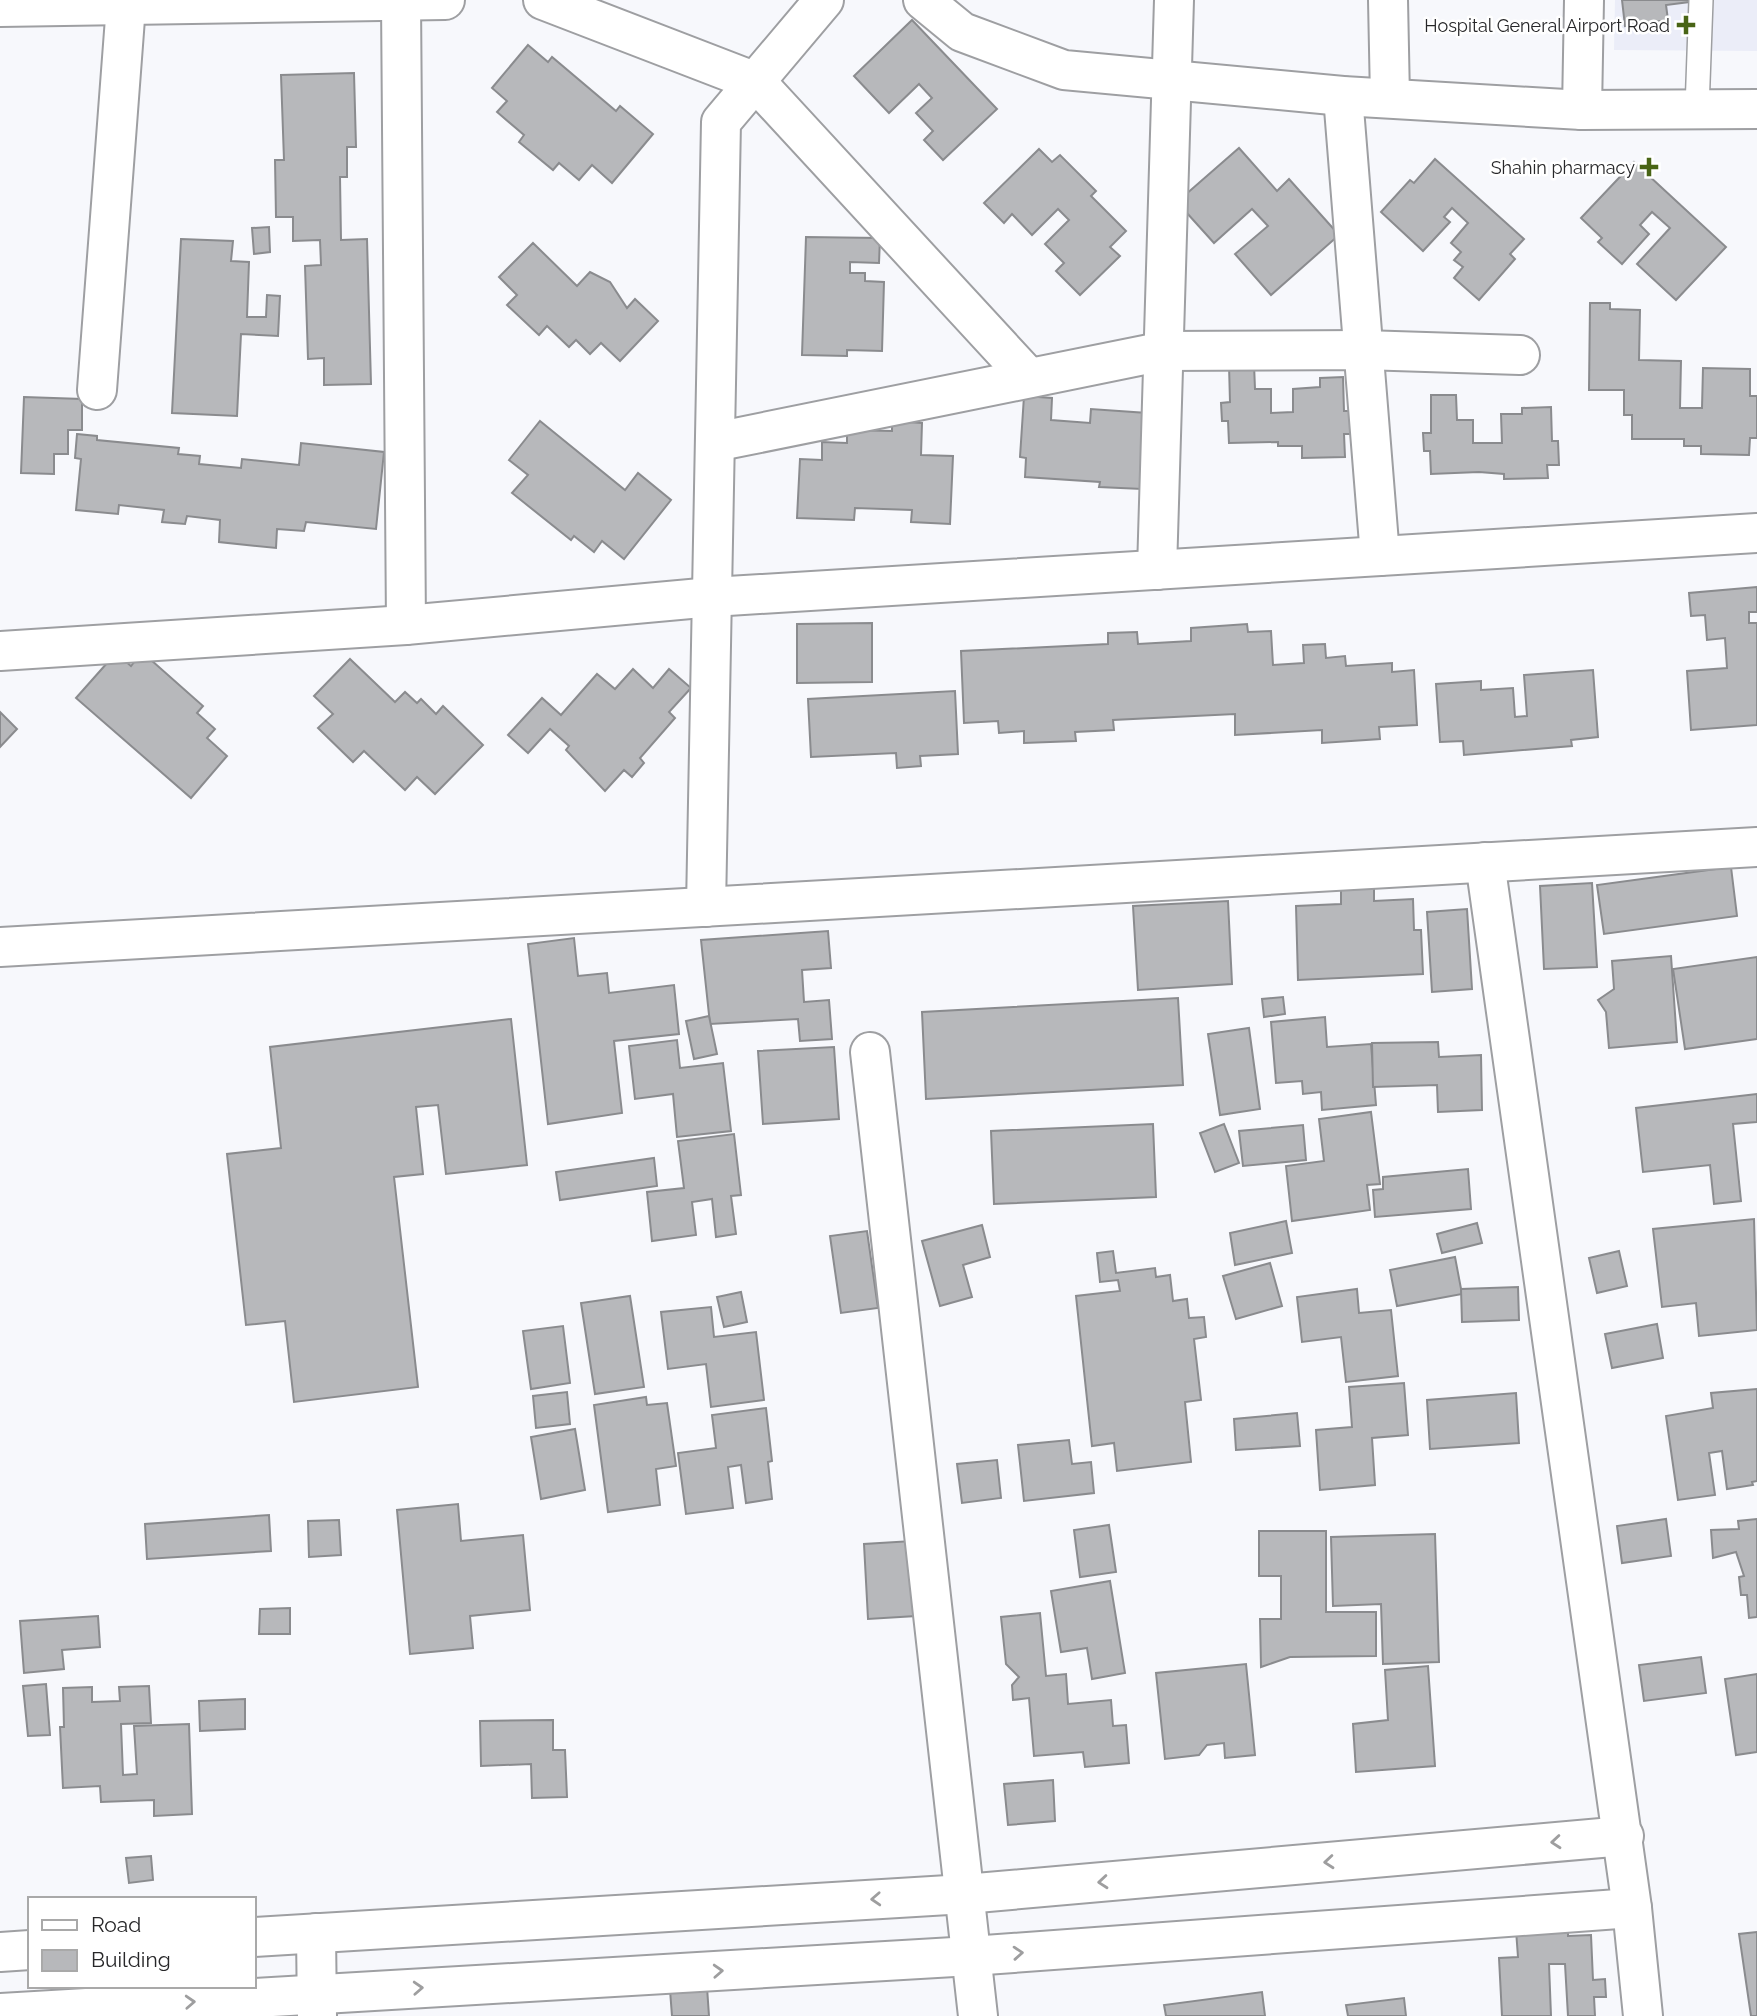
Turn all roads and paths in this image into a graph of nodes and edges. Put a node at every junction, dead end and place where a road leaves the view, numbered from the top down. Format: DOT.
graph roads {
  1 [pos="445,0"];
  2 [pos="543,0"];
  3 [pos="824,0"];
  4 [pos="923,0"];
  5 [pos="1174,0"];
  6 [pos="1388,0"];
  7 [pos="1584,0"];
  8 [pos="1701,0"];
  9 [pos="401,1"];
  10 [pos="126,5"];
  11 [pos="0,7"];
  12 [pos="756,82"];
  13 [pos="1172,82"];
  14 [pos="1343,96"];
  15 [pos="1390,98"];
  16 [pos="1696,109"];
  17 [pos="1757,109"];
  18 [pos="1582,110"];
  19 [pos="1363,350"];
  20 [pos="1164,351"];
  21 [pos="1520,355"];
  22 [pos="1029,378"];
  23 [pos="97,390"];
  24 [pos="715,442"];
  25 [pos="1757,533"];
  26 [pos="1380,556"];
  27 [pos="1157,570"];
  28 [pos="712,597"];
  29 [pos="406,625"];
  30 [pos="0,651"];
  31 [pos="1757,846"];
  32 [pos="1485,862"];
  33 [pos="705,907"];
  34 [pos="0,947"];
  35 [pos="870,1052"];
  36 [pos="1624,1836"];
  37 [pos="965,1894"];
  38 [pos="1632,1908"];
  39 [pos="665,1912"];
  40 [pos="316,1933"];
  41 [pos="256,1937"];
  42 [pos="28,1950"];
  43 [pos="0,1952"];
  44 [pos="971,1956"];
  45 [pos="676,1973"];
  46 [pos="316,2005"];
  47 [pos="0,2013"];
  48 [pos="978,2016"];
  49 [pos="1643,2016"];
  1 -- 9 [label="street"];
  2 -- 12 [label="street"];
  3 -- 12 [label="street"];
  4 -- 13 [label="street"];
  5 -- 13 [label="street"];
  6 -- 15 [label="street"];
  7 -- 18 [label="street"];
  8 -- 16 [label="lane"];
  9 -- 10 [label="street"];
  9 -- 29 [label="street"];
  10 -- 11 [label="street"];
  10 -- 23 [label="street"];
  12 -- 22 [label="street"];
  12 -- 24 [label="street"];
  13 -- 14 [label="street"];
  13 -- 20 [label="street"];
  14 -- 15 [label="street"];
  14 -- 19 [label="street"];
  15 -- 18 [label="street"];
  16 -- 17 [label="street"];
  16 -- 18 [label="street"];
  19 -- 20 [label="street"];
  19 -- 21 [label="street"];
  19 -- 26 [label="street"];
  20 -- 22 [label="street"];
  20 -- 27 [label="street"];
  22 -- 24 [label="street"];
  24 -- 28 [label="street"];
  25 -- 26 [label="street"];
  26 -- 27 [label="street"];
  27 -- 28 [label="street"];
  28 -- 29 [label="street"];
  28 -- 33 [label="street"];
  29 -- 30 [label="street"];
  31 -- 32 [label="street"];
  32 -- 33 [label="street"];
  32 -- 36 [label="street"];
  33 -- 34 [label="street"];
  35 -- 37 [label="street"];
  36 -- 37 [label="street, one-way"];
  36 -- 38 [label="street"];
  37 -- 39 [label="street, one-way"];
  37 -- 44 [label="street"];
  44 -- 38 [label="street, one-way"];
  38 -- 49 [label="street"];
  39 -- 40 [label="street"];
  39 -- 45 [label="street"];
  40 -- 41 [label="street"];
  40 -- 46 [label="street"];
  42 -- 43 [label="street"];
  45 -- 44 [label="street, one-way"];
  44 -- 48 [label="street"];
  46 -- 45 [label="street, one-way"];
  47 -- 46 [label="street, one-way"];
}
